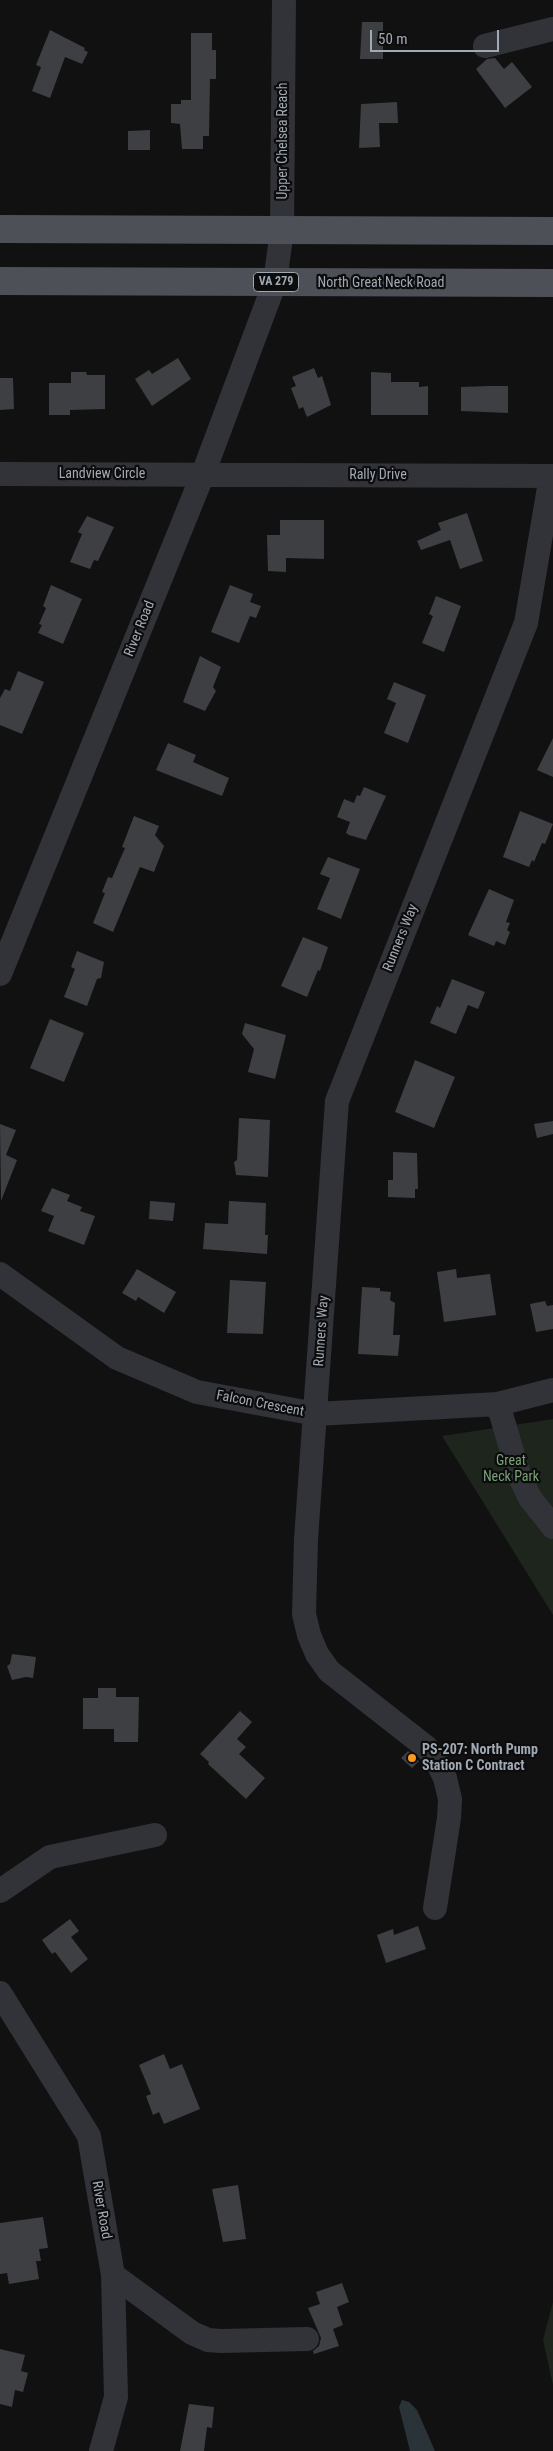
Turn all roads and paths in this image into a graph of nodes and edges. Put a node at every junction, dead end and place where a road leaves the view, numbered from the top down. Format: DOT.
graph roads {
  1 [pos="284,0"];
  2 [pos="553,29"];
  3 [pos="484,46"];
  4 [pos="0,228"];
  5 [pos="282,230"];
  6 [pos="553,231"];
  7 [pos="0,281"];
  8 [pos="275,282"];
  9 [pos="553,283"];
  10 [pos="0,474"];
  11 [pos="204,474"];
  12 [pos="552,476"];
  13 [pos="0,974"];
  14 [pos="0,1274"];
  15 [pos="553,1390"];
  16 [pos="498,1404"];
  17 [pos="316,1414"];
  18 [pos="553,1527"];
  19 [pos="155,1835"];
  20 [pos="0,1891"];
  21 [pos="434,1908"];
  22 [pos="0,1993"];
  23 [pos="113,2275"];
  24 [pos="307,2339"];
  25 [pos="101,2451"];
  1 -- 5 [label="street, Upper Chelsea Reach"];
  2 -- 3 [label="street"];
  4 -- 5 [label="main road"];
  5 -- 6 [label="main road"];
  5 -- 8 [label="street, Upper Chelsea Reach"];
  7 -- 8 [label="main road, North Great Neck Road / VA 279"];
  8 -- 9 [label="main road, North Great Neck Road / VA 279"];
  8 -- 11 [label="street, River Road"];
  10 -- 11 [label="street, Landview Circle"];
  11 -- 12 [label="street, Rally Drive"];
  11 -- 13 [label="street, River Road"];
  12 -- 17 [label="street, Runners Way"];
  14 -- 17 [label="street, Falcon Crescent"];
  15 -- 16 [label="street, Falcon Crescent"];
  16 -- 17 [label="street, Falcon Crescent"];
  16 -- 18 [label="street"];
  17 -- 21 [label="street, Runners Way"];
  19 -- 20 [label="street"];
  22 -- 23 [label="street, River Road"];
  23 -- 24 [label="street"];
  23 -- 25 [label="street, River Road"];
}
